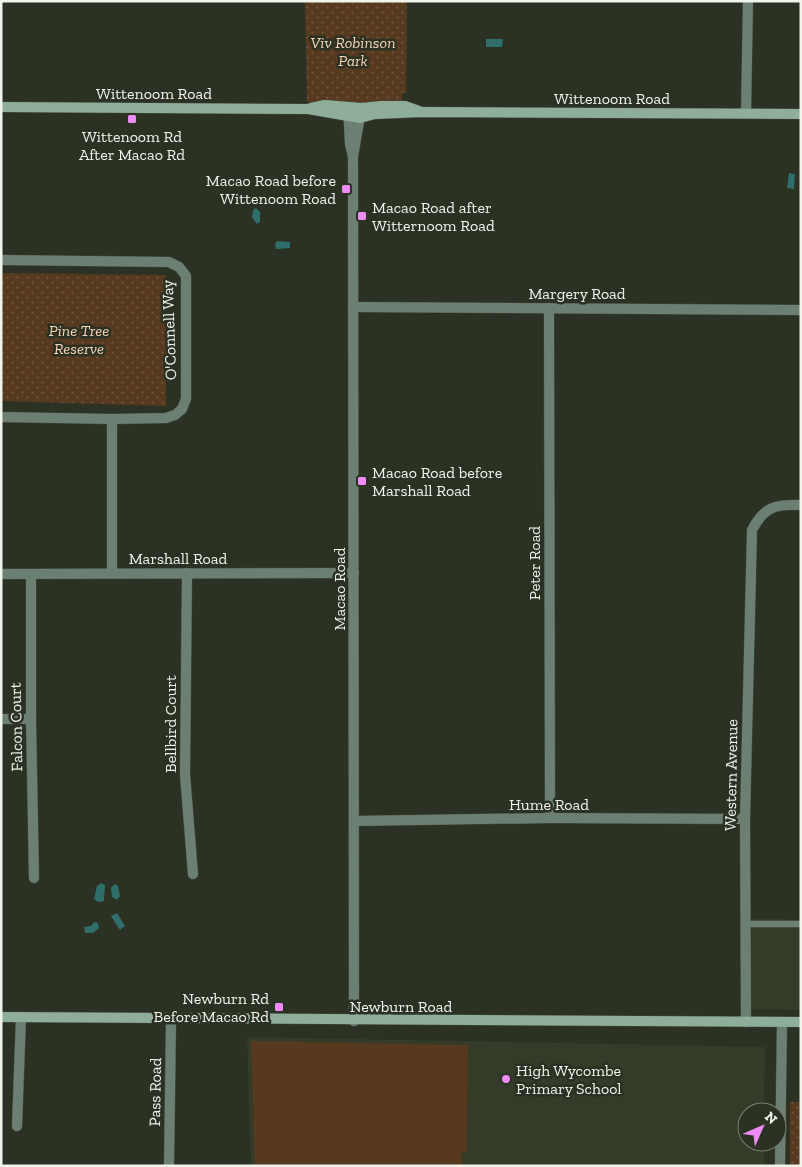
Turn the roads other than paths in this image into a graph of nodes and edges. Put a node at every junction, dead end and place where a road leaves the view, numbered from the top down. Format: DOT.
graph roads {
  1 [pos="748,1"];
  2 [pos="1,107"];
  3 [pos="348,112"];
  4 [pos="361,113"];
  5 [pos="746,114"];
  6 [pos="801,114"];
  7 [pos="353,157"];
  8 [pos="1,260"];
  9 [pos="353,307"];
  10 [pos="549,308"];
  11 [pos="801,310"];
  12 [pos="1,417"];
  13 [pos="112,419"];
  14 [pos="801,505"];
  15 [pos="112,573"];
  16 [pos="186,573"];
  17 [pos="354,573"];
  18 [pos="1,574"];
  19 [pos="31,575"];
  20 [pos="1,719"];
  21 [pos="31,719"];
  22 [pos="550,818"];
  23 [pos="745,820"];
  24 [pos="354,821"];
  25 [pos="193,874"];
  26 [pos="34,878"];
  27 [pos="745,924"];
  28 [pos="801,924"];
  29 [pos="1,1017"];
  30 [pos="21,1017"];
  31 [pos="171,1019"];
  32 [pos="354,1021"];
  33 [pos="746,1022"];
  34 [pos="782,1022"];
  35 [pos="801,1022"];
  36 [pos="18,1126"];
  37 [pos="169,1166"];
  38 [pos="780,1166"];
  1 -- 5 [label="street"];
  2 -- 3 [label="street, Wittenoom Road"];
  3 -- 4 [label="street, Wittenoom Road"];
  3 -- 7 [label="street, Macao Road"];
  4 -- 5 [label="street, Wittenoom Road"];
  4 -- 7 [label="street, Macao Road"];
  5 -- 6 [label="street, Wittenoom Road"];
  7 -- 9 [label="street, Macao Road"];
  8 -- 13 [label="street, O'Connell Way"];
  9 -- 10 [label="street, Margery Road"];
  9 -- 17 [label="street, Macao Road"];
  10 -- 11 [label="street, Margery Road"];
  10 -- 22 [label="street, Peter Road"];
  12 -- 13 [label="street, O'Connell Way"];
  13 -- 15 [label="street"];
  14 -- 23 [label="street, Western Avenue"];
  15 -- 16 [label="street, Marshall Road"];
  15 -- 19 [label="street, Marshall Road"];
  16 -- 17 [label="street, Marshall Road"];
  16 -- 25 [label="street, Bellbird Court"];
  17 -- 24 [label="street, Macao Road"];
  18 -- 19 [label="street, Marshall Road"];
  19 -- 21 [label="street, Falcon Court"];
  20 -- 21 [label="street"];
  21 -- 26 [label="street, Falcon Court"];
  22 -- 23 [label="street, Hume Road"];
  22 -- 24 [label="street, Hume Road"];
  23 -- 27 [label="street, Western Avenue"];
  24 -- 32 [label="street, Macao Road"];
  27 -- 28 [label="lane"];
  27 -- 33 [label="street, Western Avenue"];
  29 -- 30 [label="street, Newburn Road"];
  30 -- 31 [label="street, Newburn Road"];
  30 -- 36 [label="street"];
  31 -- 32 [label="street, Newburn Road"];
  31 -- 37 [label="street, Pass Road"];
  32 -- 33 [label="street, Newburn Road"];
  33 -- 34 [label="street, Newburn Road"];
  34 -- 35 [label="street, Newburn Road"];
  34 -- 38 [label="street"];
}
